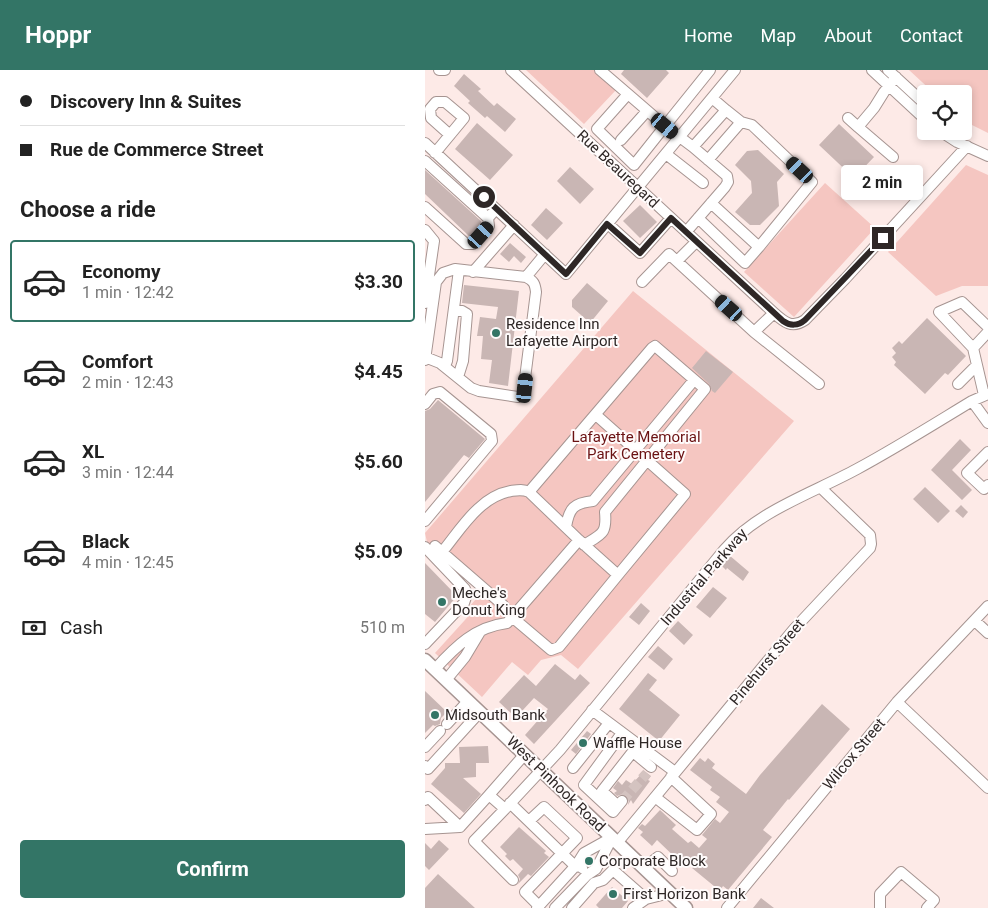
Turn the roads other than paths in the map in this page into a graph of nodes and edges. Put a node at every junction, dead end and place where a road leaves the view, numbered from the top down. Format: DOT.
graph roads {
  1 [pos="439,70"];
  2 [pos="445,70"];
  3 [pos="511,70"];
  4 [pos="601,70"];
  5 [pos="710,70"];
  6 [pos="735,70"];
  7 [pos="872,70"];
  8 [pos="891,77"];
  9 [pos="724,82"];
  10 [pos="628,94"];
  11 [pos="712,98"];
  12 [pos="917,98"];
  13 [pos="917,109"];
  14 [pos="647,110"];
  15 [pos="726,110"];
  16 [pos="848,118"];
  17 [pos="741,122"];
  18 [pos="665,126"];
  19 [pos="857,126"];
  20 [pos="450,135"];
  21 [pos="679,138"];
  22 [pos="954,140"];
  23 [pos="961,140"];
  24 [pos="425,143"];
  25 [pos="617,143"];
  26 [pos="967,146"];
  27 [pos="693,147"];
  28 [pos="435,153"];
  29 [pos="666,154"];
  30 [pos="988,156"];
  31 [pos="604,157"];
  32 [pos="893,158"];
  33 [pos="708,160"];
  34 [pos="425,161"];
  35 [pos="703,183"];
  36 [pos="637,188"];
  37 [pos="711,203"];
  38 [pos="425,207"];
  39 [pos="496,209"];
  40 [pos="488,218"];
  41 [pos="671,218"];
  42 [pos="697,218"];
  43 [pos="607,224"];
  44 [pos="514,225"];
  45 [pos="425,230"];
  46 [pos="686,232"];
  47 [pos="696,242"];
  48 [pos="759,247"];
  49 [pos="545,254"];
  50 [pos="677,261"];
  51 [pos="745,263"];
  52 [pos="459,270"];
  53 [pos="473,272"];
  54 [pos="733,276"];
  55 [pos="526,277"];
  56 [pos="642,282"];
  57 [pos="425,304"];
  58 [pos="454,310"];
  59 [pos="774,313"];
  60 [pos="427,324"];
  61 [pos="988,327"];
  62 [pos="754,332"];
  63 [pos="988,332"];
  64 [pos="973,348"];
  65 [pos="425,359"];
  66 [pos="977,364"];
  67 [pos="445,366"];
  68 [pos="458,377"];
  69 [pos="694,380"];
  70 [pos="819,384"];
  71 [pos="959,384"];
  72 [pos="986,394"];
  73 [pos="427,397"];
  74 [pos="972,401"];
  75 [pos="985,413"];
  76 [pos="596,415"];
  77 [pos="988,423"];
  78 [pos="636,450"];
  79 [pos="988,452"];
  80 [pos="647,460"];
  81 [pos="988,485"];
  82 [pos="821,488"];
  83 [pos="529,492"];
  84 [pos="425,521"];
  85 [pos="566,527"];
  86 [pos="582,543"];
  87 [pos="434,548"];
  88 [pos="618,575"];
  89 [pos="988,606"];
  90 [pos="512,617"];
  91 [pos="975,620"];
  92 [pos="425,627"];
  93 [pos="481,631"];
  94 [pos="988,633"];
  95 [pos="433,635"];
  96 [pos="425,644"];
  97 [pos="425,660"];
  98 [pos="435,669"];
  99 [pos="446,680"];
  100 [pos="468,701"];
  101 [pos="897,702"];
  102 [pos="592,710"];
  103 [pos="480,712"];
  104 [pos="609,723"];
  105 [pos="623,733"];
  106 [pos="425,747"];
  107 [pos="636,748"];
  108 [pos="525,754"];
  109 [pos="573,768"];
  110 [pos="426,769"];
  111 [pos="541,770"];
  112 [pos="673,775"];
  113 [pos="988,788"];
  114 [pos="489,795"];
  115 [pos="655,797"];
  116 [pos="425,800"];
  117 [pos="508,806"];
  118 [pos="529,822"];
  119 [pos="459,827"];
  120 [pos="425,829"];
  121 [pos="615,840"];
  122 [pos="562,853"];
  123 [pos="577,864"];
  124 [pos="645,868"];
  125 [pos="593,871"];
  126 [pos="672,871"];
  127 [pos="657,881"];
  128 [pos="518,885"];
  129 [pos="670,893"];
  130 [pos="641,904"];
  131 [pos="538,907"];
  132 [pos="555,908"];
  133 [pos="572,908"];
  134 [pos="687,908"];
  135 [pos="727,908"];
  136 [pos="879,908"];
  137 [pos="927,908"];
  1 -- 2 [label="street"];
  3 -- 31 [label="street, Rue Beauregard"];
  4 -- 10 [label="street"];
  5 -- 9 [label="street"];
  5 -- 18 [label="street"];
  6 -- 9 [label="street"];
  7 -- 8 [label="street"];
  8 -- 12 [label="street"];
  8 -- 13 [label="street"];
  8 -- 19 [label="street"];
  9 -- 11 [label="street"];
  10 -- 14 [label="street"];
  10 -- 25 [label="street"];
  11 -- 15 [label="street"];
  11 -- 21 [label="street"];
  14 -- 18 [label="street"];
  14 -- 25 [label="street"];
  15 -- 17 [label="street"];
  15 -- 27 [label="street"];
  16 -- 19 [label="street"];
  17 -- 33 [label="street"];
  17 -- 48 [label="street"];
  18 -- 21 [label="street"];
  18 -- 25 [label="street"];
  19 -- 32 [label="street"];
  20 -- 28 [label="street"];
  21 -- 27 [label="street"];
  21 -- 29 [label="street"];
  22 -- 26 [label="street"];
  23 -- 26 [label="street"];
  24 -- 28 [label="street"];
  25 -- 31 [label="street"];
  26 -- 30 [label="street"];
  26 -- 59 [label="street, Rue Beauregard"];
  27 -- 33 [label="street"];
  28 -- 39 [label="street"];
  29 -- 35 [label="street"];
  29 -- 36 [label="street"];
  31 -- 36 [label="street, Rue Beauregard"];
  33 -- 37 [label="street"];
  34 -- 40 [label="street"];
  36 -- 41 [label="street, Rue Beauregard"];
  36 -- 43 [label="street"];
  37 -- 42 [label="street"];
  37 -- 48 [label="street"];
  38 -- 40 [label="street"];
  39 -- 40 [label="street"];
  39 -- 44 [label="street"];
  41 -- 43 [label="street"];
  41 -- 46 [label="street, Rue Beauregard"];
  42 -- 46 [label="street"];
  42 -- 51 [label="street"];
  43 -- 49 [label="street"];
  44 -- 49 [label="street"];
  44 -- 53 [label="street"];
  45 -- 57 [label="street"];
  46 -- 47 [label="street, Rue Beauregard"];
  47 -- 50 [label="street"];
  47 -- 54 [label="street, Rue Beauregard"];
  48 -- 51 [label="street"];
  49 -- 55 [label="street"];
  50 -- 56 [label="street"];
  50 -- 62 [label="street"];
  51 -- 54 [label="street"];
  52 -- 53 [label="street"];
  52 -- 58 [label="street"];
  52 -- 60 [label="street"];
  53 -- 55 [label="street"];
  54 -- 59 [label="street, Rue Beauregard"];
  55 -- 68 [label="street"];
  58 -- 67 [label="street"];
  58 -- 68 [label="street"];
  59 -- 62 [label="street"];
  60 -- 65 [label="street"];
  61 -- 64 [label="street"];
  62 -- 70 [label="street"];
  63 -- 64 [label="street"];
  64 -- 66 [label="street"];
  65 -- 67 [label="street"];
  66 -- 71 [label="street"];
  66 -- 72 [label="street"];
  67 -- 68 [label="street"];
  69 -- 76 [label="street"];
  69 -- 78 [label="street"];
  69 -- 80 [label="street"];
  72 -- 74 [label="street, Industrial Parkway"];
  73 -- 84 [label="street"];
  74 -- 75 [label="street"];
  74 -- 82 [label="street, Industrial Parkway"];
  75 -- 77 [label="street"];
  76 -- 78 [label="street"];
  76 -- 83 [label="street"];
  78 -- 80 [label="street"];
  78 -- 85 [label="street"];
  79 -- 81 [label="street"];
  80 -- 86 [label="street"];
  80 -- 88 [label="street"];
  82 -- 102 [label="street, Industrial Parkway"];
  82 -- 112 [label="street, Pinehurst Street"];
  83 -- 85 [label="street"];
  83 -- 87 [label="street"];
  85 -- 86 [label="street"];
  86 -- 88 [label="street"];
  86 -- 90 [label="street"];
  87 -- 90 [label="street"];
  87 -- 95 [label="street"];
  88 -- 90 [label="street"];
  89 -- 91 [label="street, Wilcox Street"];
  90 -- 93 [label="street"];
  91 -- 94 [label="street"];
  91 -- 101 [label="street, Wilcox Street"];
  92 -- 95 [label="street"];
  93 -- 98 [label="street"];
  93 -- 99 [label="street"];
  95 -- 96 [label="street"];
  97 -- 98 [label="main road, West Pinhook Road"];
  98 -- 99 [label="main road, West Pinhook Road"];
  99 -- 100 [label="main road, West Pinhook Road"];
  100 -- 103 [label="main road, West Pinhook Road"];
  100 -- 106 [label="street"];
  101 -- 113 [label="street"];
  101 -- 135 [label="street, Wilcox Street"];
  102 -- 104 [label="street"];
  102 -- 111 [label="street, Industrial Parkway"];
  103 -- 108 [label="main road, West Pinhook Road"];
  103 -- 110 [label="street"];
  104 -- 105 [label="street"];
  104 -- 109 [label="street"];
  105 -- 107 [label="street"];
  105 -- 107 [label="street"];
  107 -- 112 [label="street"];
  108 -- 111 [label="main road, West Pinhook Road"];
  108 -- 114 [label="street"];
  111 -- 117 [label="street, Industrial Parkway"];
  111 -- 121 [label="main road, West Pinhook Road"];
  112 -- 115 [label="street, Pinehurst Street"];
  112 -- 115 [label="street"];
  114 -- 117 [label="street"];
  114 -- 119 [label="street"];
  115 -- 121 [label="street, Pinehurst Street"];
  116 -- 119 [label="street"];
  117 -- 118 [label="street"];
  117 -- 128 [label="street, Industrial Parkway"];
  118 -- 122 [label="street"];
  118 -- 122 [label="street"];
  119 -- 120 [label="street"];
  121 -- 123 [label="street"];
  121 -- 124 [label="main road, West Pinhook Road"];
  121 -- 125 [label="street"];
  122 -- 123 [label="street"];
  122 -- 128 [label="street"];
  123 -- 125 [label="street"];
  123 -- 131 [label="street"];
  124 -- 126 [label="street"];
  124 -- 127 [label="main road, West Pinhook Road"];
  125 -- 132 [label="street"];
  127 -- 129 [label="main road, West Pinhook Road"];
  127 -- 130 [label="street"];
  128 -- 131 [label="street"];
  129 -- 130 [label="street"];
  129 -- 134 [label="main road, West Pinhook Road"];
  130 -- 133 [label="street"];
  136 -- 137 [label="street"];
}
